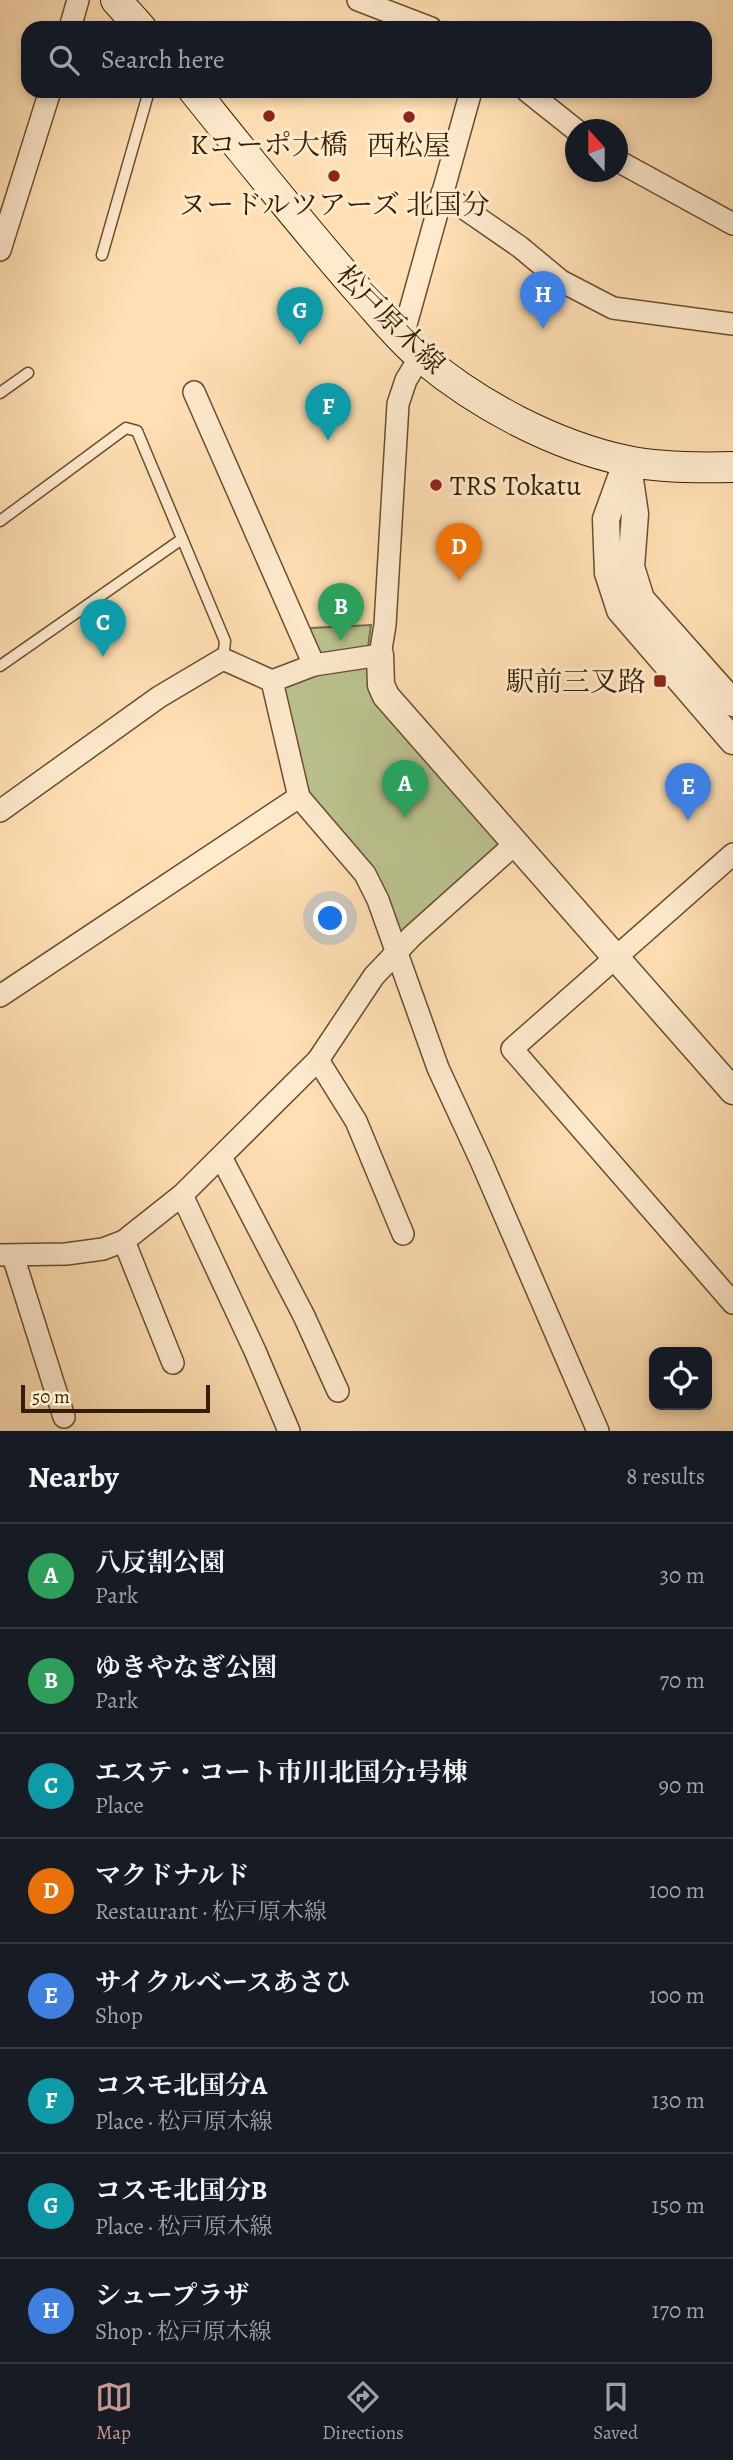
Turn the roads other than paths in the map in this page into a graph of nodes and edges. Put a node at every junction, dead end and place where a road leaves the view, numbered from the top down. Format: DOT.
graph roads {
  1 [pos="78,0"];
  2 [pos="116,0"];
  3 [pos="358,0"];
  4 [pos="72,21"];
  5 [pos="135,21"];
  6 [pos="412,21"];
  7 [pos="48,98"];
  8 [pos="147,98"];
  9 [pos="200,98"];
  10 [pos="469,98"];
  11 [pos="536,98"];
  12 [pos="565,121"];
  13 [pos="628,166"];
  14 [pos="442,193"];
  15 [pos="733,224"];
  16 [pos="0,250"];
  17 [pos="102,255"];
  18 [pos="733,324"];
  19 [pos="411,348"];
  20 [pos="28,373"];
  21 [pos="194,392"];
  22 [pos="0,393"];
  23 [pos="627,461"];
  24 [pos="733,467"];
  25 [pos="0,521"];
  26 [pos="182,539"];
  27 [pos="380,655"];
  28 [pos="223,659"];
  29 [pos="314,664"];
  30 [pos="0,666"];
  31 [pos="272,681"];
  32 [pos="733,703"];
  33 [pos="733,741"];
  34 [pos="299,797"];
  35 [pos="0,811"];
  36 [pos="516,843"];
  37 [pos="733,854"];
  38 [pos="397,951"];
  39 [pos="615,956"];
  40 [pos="0,996"];
  41 [pos="318,1060"];
  42 [pos="733,1091"];
  43 [pos="221,1157"];
  44 [pos="182,1195"];
  45 [pos="403,1234"];
  46 [pos="124,1241"];
  47 [pos="6,1256"];
  48 [pos="733,1303"];
  49 [pos="173,1363"];
  50 [pos="338,1391"];
  51 [pos="64,1417"];
  52 [pos="289,1431"];
  53 [pos="598,1431"];
  1 -- 4 [label="street"];
  2 -- 5 [label="main road"];
  3 -- 6 [label="street"];
  7 -- 16 [label="street"];
  8 -- 17 [label="lane"];
  9 -- 19 [label="main road, 松戸原木線"];
  10 -- 14 [label="street"];
  11 -- 12 [label="street"];
  13 -- 15 [label="street"];
  14 -- 18 [label="street"];
  14 -- 19 [label="street"];
  19 -- 23 [label="main road, 松戸原木線"];
  19 -- 27 [label="street"];
  20 -- 22 [label="lane"];
  21 -- 29 [label="street"];
  23 -- 24 [label="main road, 松戸原木線"];
  23 -- 32 [label="street"];
  23 -- 33 [label="street"];
  25 -- 26 [label="lane"];
  26 -- 28 [label="lane"];
  26 -- 30 [label="lane"];
  27 -- 29 [label="street"];
  27 -- 36 [label="street"];
  28 -- 31 [label="street"];
  28 -- 35 [label="street"];
  29 -- 31 [label="street"];
  31 -- 34 [label="street"];
  34 -- 38 [label="street"];
  34 -- 40 [label="street"];
  36 -- 38 [label="street"];
  36 -- 39 [label="street"];
  37 -- 39 [label="street"];
  38 -- 41 [label="street"];
  38 -- 53 [label="street"];
  39 -- 42 [label="street"];
  39 -- 48 [label="street"];
  41 -- 43 [label="street"];
  41 -- 45 [label="street"];
  43 -- 44 [label="street"];
  43 -- 50 [label="street"];
  44 -- 46 [label="street"];
  44 -- 52 [label="street"];
  46 -- 47 [label="street"];
  46 -- 49 [label="street"];
  47 -- 51 [label="street"];
}
